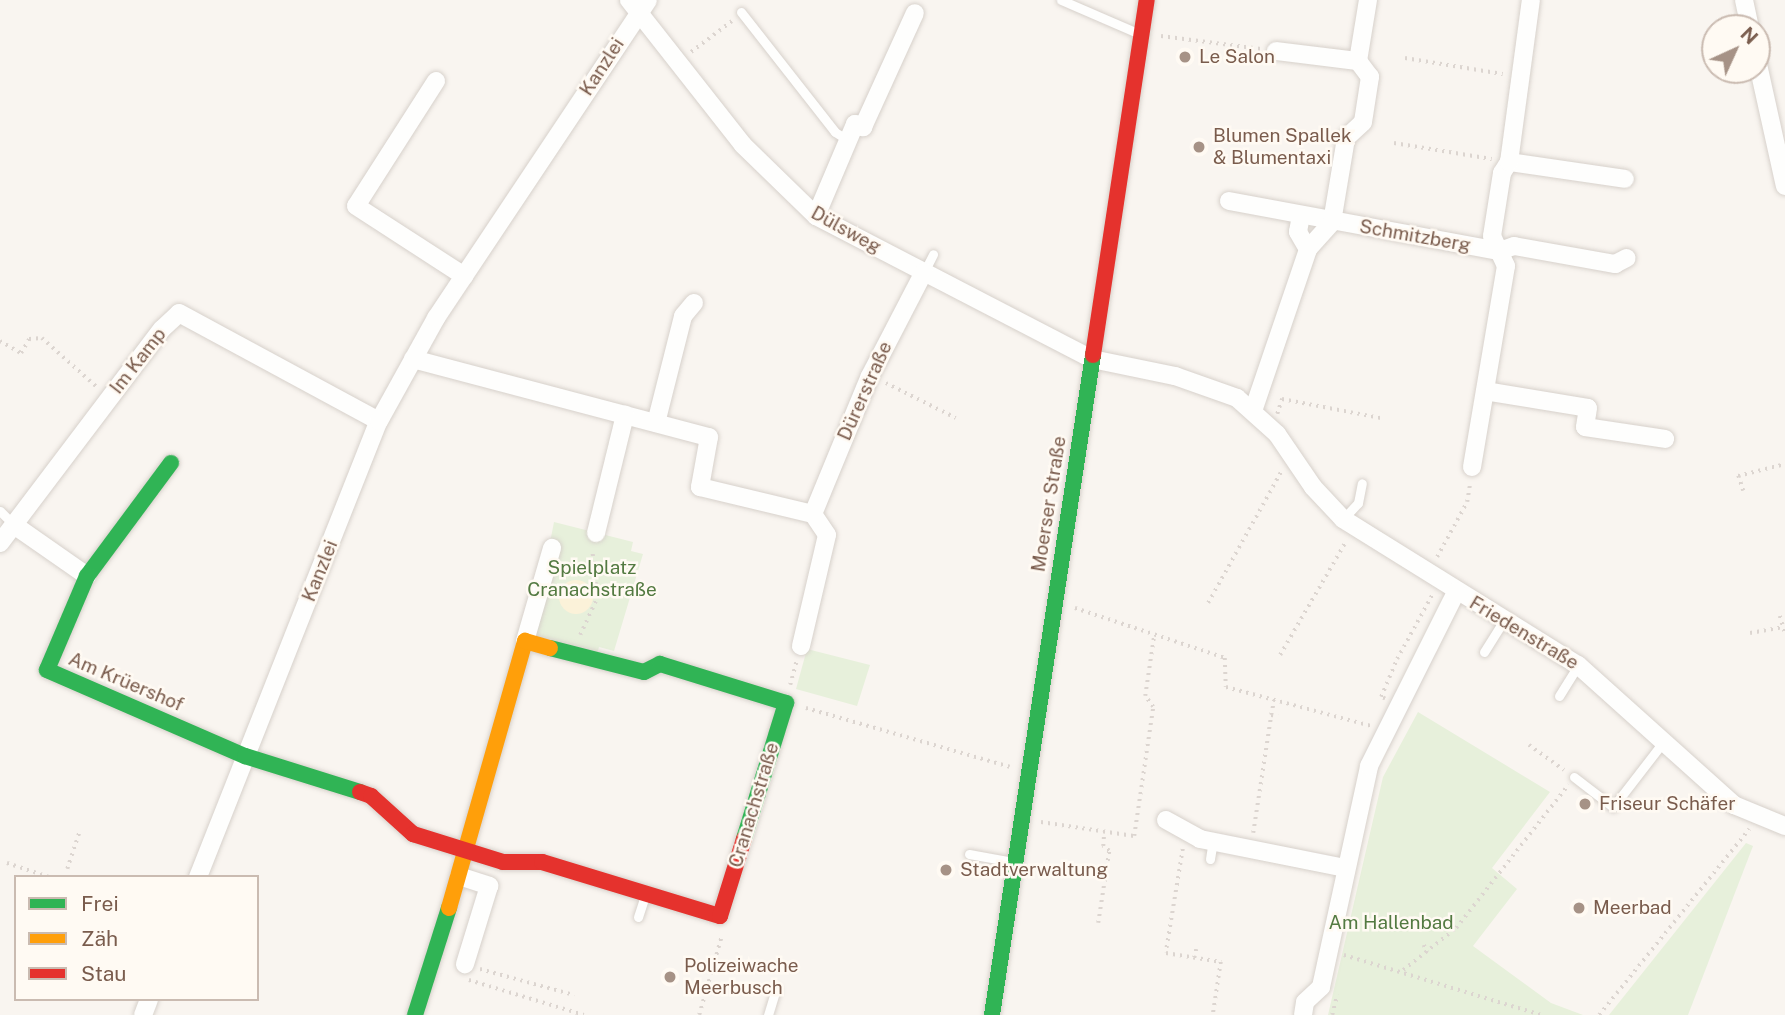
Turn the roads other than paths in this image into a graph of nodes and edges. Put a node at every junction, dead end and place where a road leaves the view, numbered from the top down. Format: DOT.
graph roads {
  1 [pos="1061,0"];
  2 [pos="1147,0"];
  3 [pos="1368,0"];
  4 [pos="1531,0"];
  5 [pos="638,4"];
  6 [pos="741,12"];
  7 [pos="915,13"];
  8 [pos="1142,34"];
  9 [pos="1276,51"];
  10 [pos="1358,61"];
  11 [pos="436,81"];
  12 [pos="1762,84"];
  13 [pos="848,139"];
  14 [pos="1509,162"];
  15 [pos="1625,179"];
  16 [pos="1785,186"];
  17 [pos="1229,201"];
  18 [pos="816,216"];
  19 [pos="1301,216"];
  20 [pos="1332,222"];
  21 [pos="1308,249"];
  22 [pos="1499,251"];
  23 [pos="933,254"];
  24 [pos="1627,258"];
  25 [pos="924,272"];
  26 [pos="464,276"];
  27 [pos="694,303"];
  28 [pos="413,359"];
  29 [pos="1092,359"];
  30 [pos="1485,391"];
  31 [pos="1253,411"];
  32 [pos="625,415"];
  33 [pos="379,421"];
  34 [pos="656,423"];
  35 [pos="1665,439"];
  36 [pos="171,463"];
  37 [pos="1472,467"];
  38 [pos="1363,483"];
  39 [pos="0,511"];
  40 [pos="813,514"];
  41 [pos="1349,523"];
  42 [pos="14,525"];
  43 [pos="596,533"];
  44 [pos="0,543"];
  45 [pos="552,548"];
  46 [pos="87,576"];
  47 [pos="1456,592"];
  48 [pos="1504,620"];
  49 [pos="525,641"];
  50 [pos="801,646"];
  51 [pos="1484,652"];
  52 [pos="1578,665"];
  53 [pos="1559,696"];
  54 [pos="1664,741"];
  55 [pos="245,756"];
  56 [pos="1574,777"];
  57 [pos="1166,820"];
  58 [pos="1785,826"];
  59 [pos="467,850"];
  60 [pos="969,854"];
  61 [pos="1015,862"];
  62 [pos="1345,868"];
  63 [pos="199,875"];
  64 [pos="459,876"];
  65 [pos="645,894"];
  66 [pos="638,917"];
  67 [pos="465,964"];
  68 [pos="776,989"];
  69 [pos="415,1015"];
  70 [pos="768,1015"];
  71 [pos="992,1015"];
  72 [pos="1303,1015"];
  1 -- 8 [label="lane"];
  2 -- 8 [label="street, Moerser Straße"];
  3 -- 10 [label="street"];
  4 -- 14 [label="street, Schmitzberg"];
  5 -- 18 [label="street, Dülsweg"];
  5 -- 26 [label="street, Kanzlei"];
  6 -- 13 [label="lane"];
  7 -- 13 [label="street"];
  8 -- 29 [label="street, Moerser Straße"];
  9 -- 10 [label="street"];
  10 -- 20 [label="street"];
  11 -- 26 [label="street"];
  12 -- 16 [label="street"];
  13 -- 18 [label="street"];
  14 -- 15 [label="street"];
  14 -- 22 [label="street, Schmitzberg"];
  17 -- 19 [label="street, Schmitzberg"];
  18 -- 25 [label="street, Dülsweg"];
  19 -- 20 [label="street, Schmitzberg"];
  19 -- 21 [label="street"];
  20 -- 21 [label="street"];
  20 -- 22 [label="street, Schmitzberg"];
  21 -- 31 [label="street"];
  22 -- 24 [label="street, Schmitzberg"];
  22 -- 30 [label="street, Schmitzberg"];
  23 -- 25 [label="lane"];
  25 -- 29 [label="street, Dülsweg"];
  25 -- 40 [label="street, Dürerstraße"];
  26 -- 28 [label="street, Kanzlei"];
  27 -- 34 [label="street"];
  28 -- 32 [label="street"];
  28 -- 33 [label="street, Kanzlei"];
  29 -- 31 [label="street, Friedenstraße"];
  29 -- 61 [label="street, Moerser Straße"];
  30 -- 35 [label="street"];
  30 -- 37 [label="street, Schmitzberg"];
  31 -- 41 [label="street, Friedenstraße"];
  32 -- 34 [label="street"];
  32 -- 43 [label="street"];
  33 -- 42 [label="street, Im Kamp"];
  33 -- 55 [label="street, Kanzlei"];
  34 -- 40 [label="street"];
  36 -- 46 [label="street"];
  38 -- 41 [label="lane"];
  39 -- 42 [label="lane"];
  40 -- 50 [label="street"];
  41 -- 47 [label="street, Friedenstraße"];
  42 -- 44 [label="street, Im Kamp"];
  42 -- 46 [label="street"];
  45 -- 49 [label="street"];
  46 -- 55 [label="street, Am Krüershof"];
  47 -- 48 [label="street, Friedenstraße"];
  47 -- 62 [label="street"];
  48 -- 51 [label="lane"];
  48 -- 52 [label="street, Friedenstraße"];
  49 -- 59 [label="street"];
  49 -- 65 [label="street, Cranachstraße"];
  52 -- 53 [label="lane"];
  52 -- 54 [label="street, Friedenstraße"];
  54 -- 56 [label="lane"];
  54 -- 58 [label="street, Friedenstraße"];
  55 -- 59 [label="street"];
  55 -- 63 [label="street, Kanzlei"];
  57 -- 62 [label="street"];
  59 -- 64 [label="street"];
  59 -- 65 [label="street"];
  60 -- 61 [label="lane"];
  61 -- 71 [label="street, Moerser Straße"];
  62 -- 72 [label="street"];
  64 -- 67 [label="street"];
  64 -- 69 [label="street"];
  65 -- 66 [label="lane"];
  68 -- 70 [label="lane"];
}
